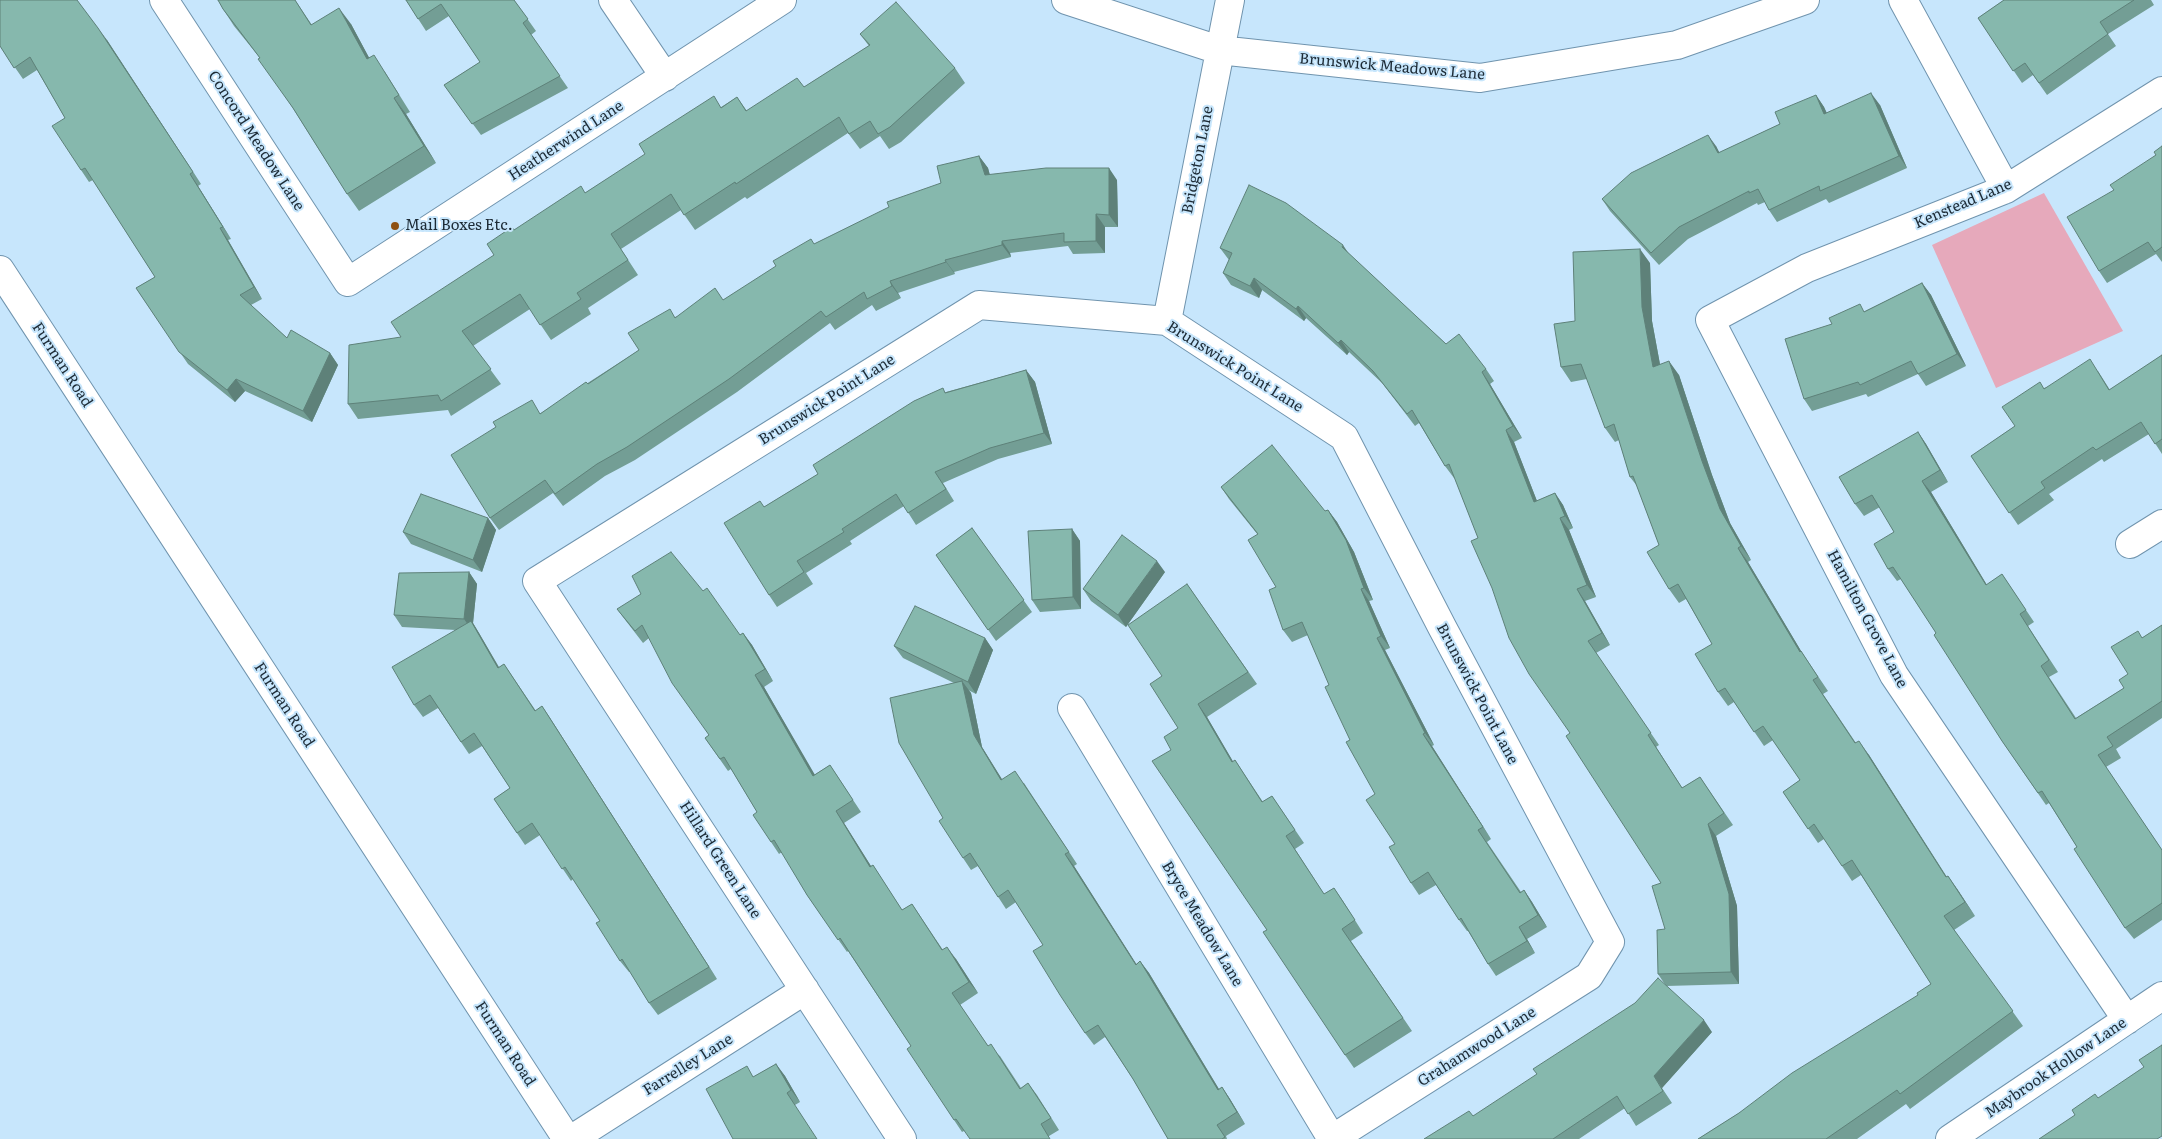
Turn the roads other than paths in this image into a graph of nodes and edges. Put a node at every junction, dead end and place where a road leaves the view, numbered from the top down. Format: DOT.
graph roads {
  1 [pos="164,0"];
  2 [pos="613,0"];
  3 [pos="782,0"];
  4 [pos="1066,0"];
  5 [pos="1230,0"];
  6 [pos="1805,0"];
  7 [pos="1902,0"];
  8 [pos="1219,50"];
  9 [pos="665,77"];
  10 [pos="2162,91"];
  11 [pos="2006,188"];
  12 [pos="1806,268"];
  13 [pos="0,270"];
  14 [pos="348,282"];
  15 [pos="1167,321"];
  16 [pos="2162,524"];
  17 [pos="2130,544"];
  18 [pos="537,581"];
  19 [pos="1072,708"];
  20 [pos="1610,942"];
  21 [pos="805,990"];
  22 [pos="2162,996"];
  23 [pos="2128,1020"];
  24 [pos="567,1139"];
  25 [pos="572,1139"];
  26 [pos="902,1139"];
  27 [pos="1332,1139"];
  28 [pos="1950,1139"];
  1 -- 14 [label="street, Concord Meadow Lane"];
  2 -- 9 [label="street"];
  3 -- 9 [label="street, Heatherwind Lane"];
  4 -- 8 [label="street, Brunswick Meadows Lane"];
  5 -- 8 [label="street, Bridgeton Lane"];
  6 -- 8 [label="street, Brunswick Meadows Lane"];
  7 -- 11 [label="street"];
  8 -- 15 [label="street, Bridgeton Lane"];
  9 -- 14 [label="street, Heatherwind Lane"];
  10 -- 11 [label="street, Kenstead Lane"];
  11 -- 12 [label="street, Kenstead Lane"];
  12 -- 23 [label="street, Hamilton Grove Lane"];
  13 -- 24 [label="street, Furman Road"];
  15 -- 18 [label="street, Brunswick Point Lane"];
  15 -- 20 [label="street, Brunswick Point Lane"];
  16 -- 17 [label="street"];
  18 -- 21 [label="street, Hillard Green Lane"];
  19 -- 27 [label="street, Bryce Meadow Lane"];
  20 -- 27 [label="street, Grahamwood Lane"];
  21 -- 25 [label="street, Farrelley Lane"];
  21 -- 26 [label="street, Hillard Green Lane"];
  22 -- 23 [label="street, Maybrook Hollow Lane"];
  23 -- 28 [label="street, Maybrook Hollow Lane"];
}
